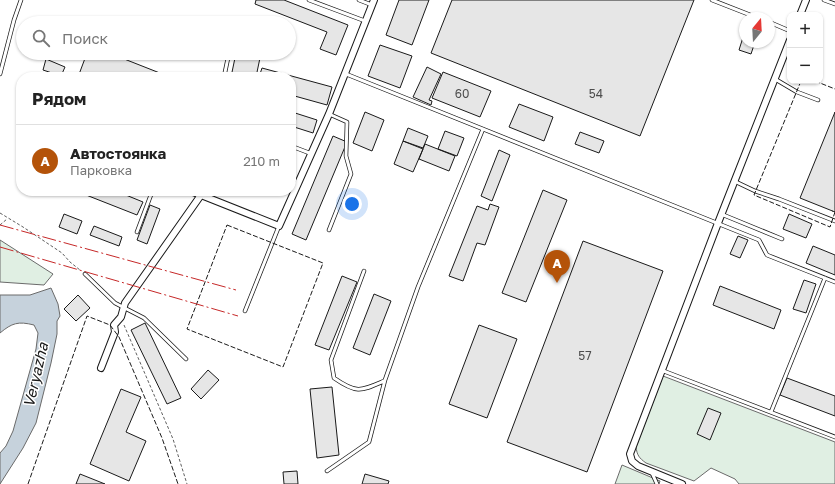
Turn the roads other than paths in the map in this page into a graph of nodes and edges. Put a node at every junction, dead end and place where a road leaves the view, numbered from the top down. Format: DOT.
graph roads {
  1 [pos="21,0"];
  2 [pos="309,0"];
  3 [pos="359,0"];
  4 [pos="712,0"];
  5 [pos="806,0"];
  6 [pos="824,0"];
  7 [pos="373,2"];
  8 [pos="835,4"];
  9 [pos="743,12"];
  10 [pos="801,12"];
  11 [pos="366,22"];
  12 [pos="775,25"];
  13 [pos="787,30"];
  14 [pos="787,48"];
  15 [pos="228,60"];
  16 [pos="225,72"];
  17 [pos="0,74"];
  18 [pos="346,74"];
  19 [pos="775,79"];
  20 [pos="818,100"];
  21 [pos="329,114"];
  22 [pos="483,129"];
  23 [pos="296,148"];
  24 [pos="312,154"];
  25 [pos="734,181"];
  26 [pos="296,189"];
  27 [pos="150,196"];
  28 [pos="200,196"];
  29 [pos="204,196"];
  30 [pos="293,196"];
  31 [pos="721,214"];
  32 [pos="835,221"];
  33 [pos="718,223"];
  34 [pos="279,226"];
  35 [pos="329,230"];
  36 [pos="137,232"];
  37 [pos="782,239"];
  38 [pos="364,271"];
  39 [pos="84,274"];
  40 [pos="825,278"];
  41 [pos="835,282"];
  42 [pos="123,308"];
  43 [pos="245,311"];
  44 [pos="186,359"];
  45 [pos="101,368"];
  46 [pos="661,370"];
  47 [pos="385,380"];
  48 [pos="771,412"];
  49 [pos="835,437"];
  50 [pos="327,471"];
  51 [pos="650,471"];
  52 [pos="657,484"];
  53 [pos="682,484"];
  1 -- 17 [label="lane"];
  2 -- 11 [label="lane"];
  3 -- 7 [label="lane"];
  4 -- 9 [label="lane"];
  5 -- 10 [label="street"];
  6 -- 8 [label="lane"];
  7 -- 11 [label="street"];
  11 -- 18 [label="street"];
  12 -- 13 [label="lane"];
  14 -- 19 [label="street"];
  15 -- 16 [label="lane"];
  18 -- 21 [label="street"];
  18 -- 22 [label="lane"];
  19 -- 20 [label="lane"];
  19 -- 25 [label="street"];
  21 -- 24 [label="street"];
  21 -- 35 [label="lane"];
  22 -- 33 [label="lane"];
  22 -- 47 [label="lane"];
  23 -- 24 [label="lane"];
  24 -- 26 [label="street"];
  25 -- 31 [label="street"];
  25 -- 32 [label="lane"];
  27 -- 36 [label="lane"];
  28 -- 42 [label="street"];
  29 -- 34 [label="street"];
  30 -- 34 [label="street"];
  31 -- 33 [label="street"];
  31 -- 37 [label="lane"];
  33 -- 40 [label="lane"];
  33 -- 46 [label="street"];
  34 -- 43 [label="lane"];
  38 -- 47 [label="lane"];
  39 -- 42 [label="lane"];
  40 -- 41 [label="lane"];
  40 -- 48 [label="lane"];
  42 -- 44 [label="lane"];
  42 -- 45 [label="street"];
  46 -- 48 [label="lane"];
  46 -- 51 [label="street"];
  47 -- 50 [label="lane"];
  48 -- 49 [label="lane"];
  51 -- 52 [label="lane"];
  51 -- 53 [label="street"];
}
